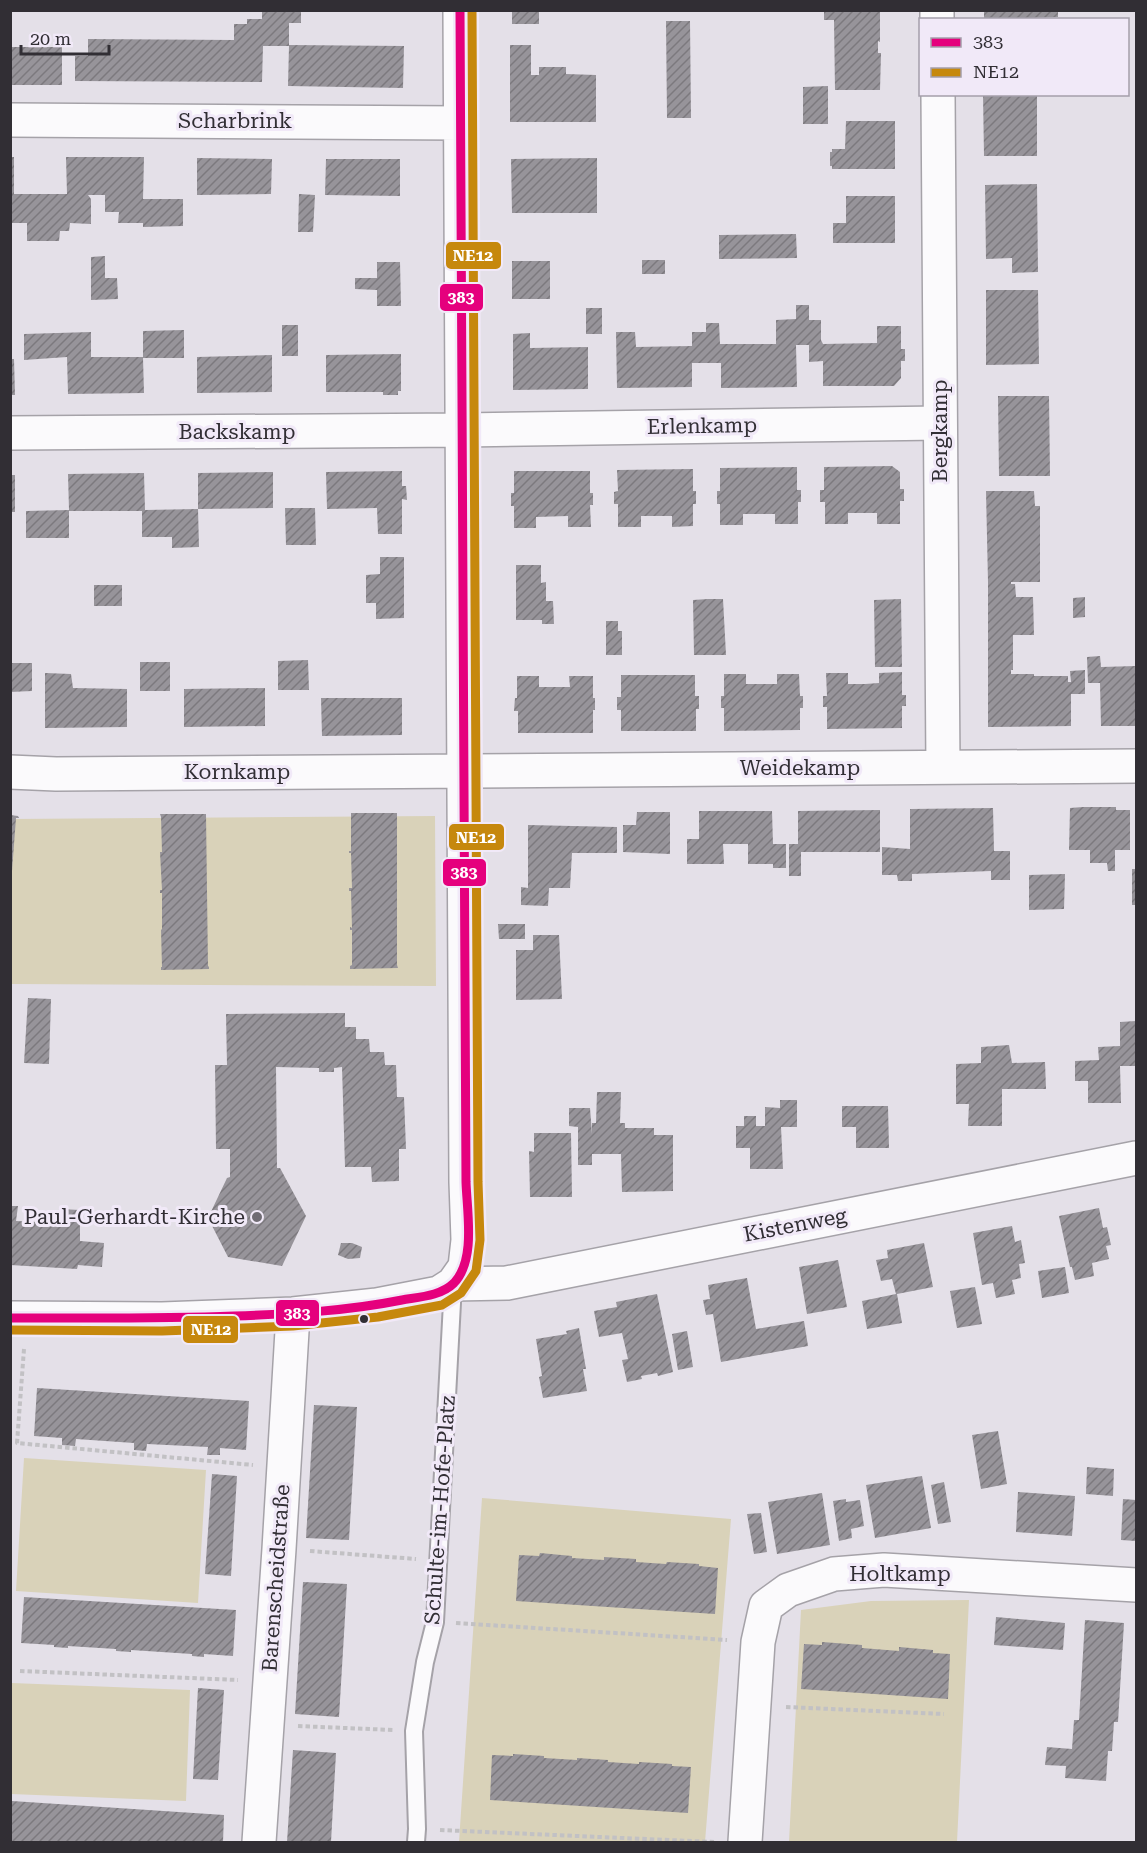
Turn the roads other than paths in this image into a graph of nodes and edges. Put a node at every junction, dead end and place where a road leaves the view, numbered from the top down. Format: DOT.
graph roads {
  1 [pos="460,10"];
  2 [pos="938,96"];
  3 [pos="10,120"];
  4 [pos="460,123"];
  5 [pos="940,423"];
  6 [pos="463,430"];
  7 [pos="10,433"];
  8 [pos="1137,766"];
  9 [pos="943,767"];
  10 [pos="464,770"];
  11 [pos="10,772"];
  12 [pos="1137,1158"];
  13 [pos="453,1284"];
  14 [pos="292,1314"];
  15 [pos="18,1318"];
  16 [pos="1137,1585"];
  17 [pos="416,1836"];
  18 [pos="259,1842"];
  19 [pos="745,1842"];
  1 -- 4 [label="street"];
  2 -- 5 [label="street, Bergkamp"];
  3 -- 4 [label="street, Scharbrink"];
  4 -- 6 [label="street"];
  5 -- 6 [label="street, Erlenkamp"];
  5 -- 9 [label="street, Bergkamp"];
  6 -- 7 [label="street, Backskamp"];
  6 -- 10 [label="street"];
  8 -- 9 [label="street, Weidekamp"];
  9 -- 10 [label="street, Weidekamp"];
  10 -- 11 [label="street, Kornkamp"];
  10 -- 13 [label="street"];
  12 -- 13 [label="street, Kistenweg"];
  13 -- 14 [label="street"];
  13 -- 17 [label="lane, Schulte-im-Hofe-Platz"];
  14 -- 15 [label="street"];
  14 -- 18 [label="street, Barenscheidstraße"];
  16 -- 19 [label="street, Holtkamp"];
}
